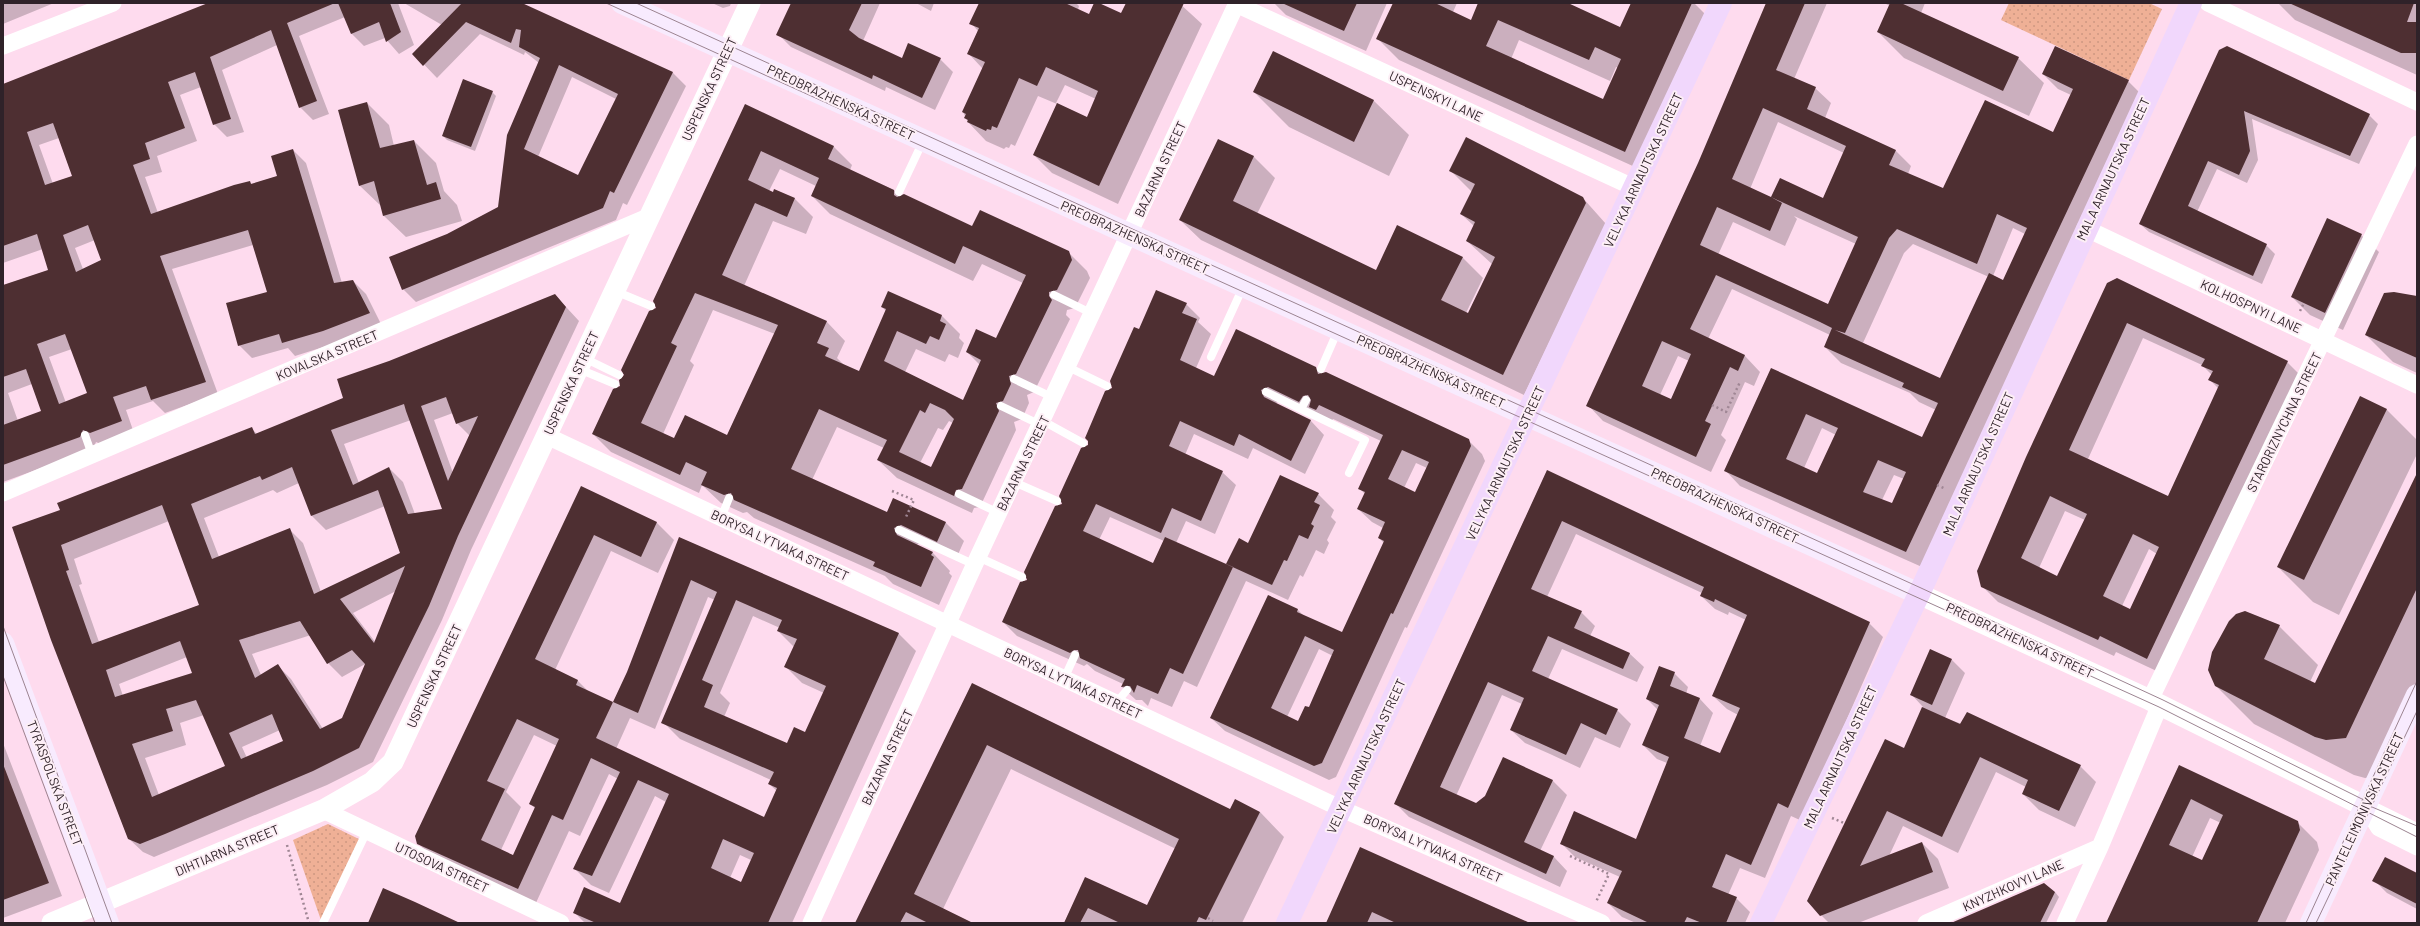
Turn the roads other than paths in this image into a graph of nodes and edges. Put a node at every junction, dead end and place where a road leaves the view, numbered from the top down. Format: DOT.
graph roads {
  1 [pos="113,3"];
  2 [pos="622,3"];
  3 [pos="750,3"];
  4 [pos="1721,3"];
  5 [pos="2191,3"];
  6 [pos="2208,3"];
  7 [pos="1236,4"];
  8 [pos="3,46"];
  9 [pos="728,51"];
  10 [pos="2417,102"];
  11 [pos="923,140"];
  12 [pos="2417,144"];
  13 [pos="1635,188"];
  14 [pos="899,192"];
  15 [pos="650,216"];
  16 [pos="2085,228"];
  17 [pos="1130,235"];
  18 [pos="1244,286"];
  19 [pos="615,291"];
  20 [pos="1054,295"];
  21 [pos="651,306"];
  22 [pos="1093,314"];
  23 [pos="1338,329"];
  24 [pos="2324,340"];
  25 [pos="1211,357"];
  26 [pos="581,363"];
  27 [pos="1068,367"];
  28 [pos="1321,369"];
  29 [pos="619,376"];
  30 [pos="1014,379"];
  31 [pos="615,384"];
  32 [pos="2417,385"];
  33 [pos="1108,386"];
  34 [pos="1266,392"];
  35 [pos="1054,398"];
  36 [pos="1306,400"];
  37 [pos="1001,406"];
  38 [pos="1301,409"];
  39 [pos="1528,415"];
  40 [pos="1042,423"];
  41 [pos="85,435"];
  42 [pos="547,436"];
  43 [pos="1083,443"];
  44 [pos="92,455"];
  45 [pos="1349,473"];
  46 [pos="1014,482"];
  47 [pos="3,492"];
  48 [pos="960,494"];
  49 [pos="729,498"];
  50 [pos="1057,501"];
  51 [pos="999,513"];
  52 [pos="721,518"];
  53 [pos="899,530"];
  54 [pos="976,561"];
  55 [pos="1022,576"];
  56 [pos="1918,594"];
  57 [pos="947,624"];
  58 [pos="3,643"];
  59 [pos="1075,656"];
  60 [pos="1064,679"];
  61 [pos="1127,690"];
  62 [pos="2417,695"];
  63 [pos="2150,700"];
  64 [pos="1116,703"];
  65 [pos="393,762"];
  66 [pos="2366,807"];
  67 [pos="1342,809"];
  68 [pos="323,810"];
  69 [pos="2417,819"];
  70 [pos="367,831"];
  71 [pos="2417,832"];
  72 [pos="2100,847"];
  73 [pos="2417,847"];
  74 [pos="100,903"];
  75 [pos="1596,920"];
  76 [pos="52,923"];
  77 [pos="108,923"];
  78 [pos="323,923"];
  79 [pos="561,923"];
  80 [pos="811,923"];
  81 [pos="1287,923"];
  82 [pos="1761,923"];
  83 [pos="1926,923"];
  84 [pos="2065,923"];
  85 [pos="2311,923"];
  1 -- 8 [label="street"];
  2 -- 9 [label="main road, PREOBRAZHENSKA STREET"];
  3 -- 9 [label="street, USPENSKA STREET"];
  4 -- 13 [label="main road, VELYKA ARNAUTSKA STREET"];
  5 -- 16 [label="main road, MALA ARNAUTSKA STREET"];
  6 -- 10 [label="street"];
  7 -- 13 [label="street, USPENSKYI LANE"];
  7 -- 17 [label="street, BAZARNA STREET"];
  9 -- 11 [label="main road, PREOBRAZHENSKA STREET"];
  9 -- 15 [label="street, USPENSKA STREET"];
  11 -- 14 [label="lane"];
  11 -- 17 [label="main road, PREOBRAZHENSKA STREET"];
  12 -- 24 [label="street, STARORIZNYCHNA STREET"];
  13 -- 39 [label="main road, VELYKA ARNAUTSKA STREET"];
  15 -- 19 [label="street, USPENSKA STREET"];
  15 -- 44 [label="street, KOVALSKA STREET"];
  16 -- 24 [label="street, KOLHOSPNYI LANE"];
  16 -- 56 [label="main road, MALA ARNAUTSKA STREET"];
  17 -- 18 [label="main road, PREOBRAZHENSKA STREET"];
  17 -- 22 [label="street, BAZARNA STREET"];
  18 -- 23 [label="main road, PREOBRAZHENSKA STREET"];
  18 -- 25 [label="lane"];
  19 -- 21 [label="lane"];
  19 -- 26 [label="street, USPENSKA STREET"];
  20 -- 22 [label="lane"];
  22 -- 27 [label="street, BAZARNA STREET"];
  23 -- 28 [label="lane"];
  23 -- 39 [label="main road, PREOBRAZHENSKA STREET"];
  24 -- 32 [label="street, KOLHOSPNYI LANE"];
  24 -- 63 [label="street, STARORIZNYCHNA STREET"];
  26 -- 29 [label="lane"];
  26 -- 31 [label="lane"];
  26 -- 42 [label="street, USPENSKA STREET"];
  27 -- 33 [label="lane"];
  27 -- 35 [label="street, BAZARNA STREET"];
  30 -- 35 [label="lane"];
  34 -- 38 [label="lane"];
  35 -- 40 [label="street, BAZARNA STREET"];
  36 -- 38 [label="lane"];
  37 -- 40 [label="lane"];
  38 -- 45 [label="lane"];
  39 -- 56 [label="main road, PREOBRAZHENSKA STREET"];
  39 -- 67 [label="main road, VELYKA ARNAUTSKA STREET"];
  40 -- 43 [label="lane"];
  40 -- 46 [label="street, BAZARNA STREET"];
  41 -- 44 [label="lane"];
  42 -- 52 [label="street, BORYSA LYTVAKA STREET"];
  42 -- 65 [label="street, USPENSKA STREET"];
  44 -- 47 [label="street, KOVALSKA STREET"];
  46 -- 50 [label="lane"];
  46 -- 51 [label="street, BAZARNA STREET"];
  48 -- 51 [label="lane"];
  49 -- 52 [label="lane"];
  51 -- 54 [label="street, BAZARNA STREET"];
  52 -- 57 [label="street, BORYSA LYTVAKA STREET"];
  53 -- 54 [label="lane"];
  54 -- 55 [label="lane"];
  54 -- 57 [label="street, BAZARNA STREET"];
  56 -- 63 [label="street, PREOBRAZHENSKA STREET"];
  56 -- 82 [label="main road, MALA ARNAUTSKA STREET"];
  57 -- 60 [label="street, BORYSA LYTVAKA STREET"];
  57 -- 80 [label="street, BAZARNA STREET"];
  58 -- 74 [label="main road, TYRASPOLSKA STREET"];
  59 -- 60 [label="lane"];
  60 -- 64 [label="street, BORYSA LYTVAKA STREET"];
  61 -- 64 [label="lane"];
  62 -- 66 [label="main road, PANTELEIMONIVSKA STREET"];
  63 -- 66 [label="street, PREOBRAZHENSKA STREET"];
  63 -- 72 [label="street"];
  64 -- 67 [label="street, BORYSA LYTVAKA STREET"];
  65 -- 68 [label="street, DIHTIARNA STREET"];
  66 -- 69 [label="street, PREOBRAZHENSKA STREET"];
  66 -- 71 [label="street, PREOBRAZHENSKA STREET"];
  66 -- 73 [label="street"];
  66 -- 85 [label="main road, PANTELEIMONIVSKA STREET"];
  67 -- 75 [label="street, BORYSA LYTVAKA STREET"];
  67 -- 81 [label="main road, VELYKA ARNAUTSKA STREET"];
  68 -- 70 [label="street, UTOSOVA STREET"];
  68 -- 74 [label="street, DIHTIARNA STREET"];
  70 -- 78 [label="lane"];
  70 -- 79 [label="street, UTOSOVA STREET"];
  72 -- 83 [label="street, KNYZHKOVYI LANE"];
  72 -- 84 [label="street"];
  74 -- 76 [label="street, DIHTIARNA STREET"];
  74 -- 77 [label="main road, TYRASPOLSKA STREET"];
}
